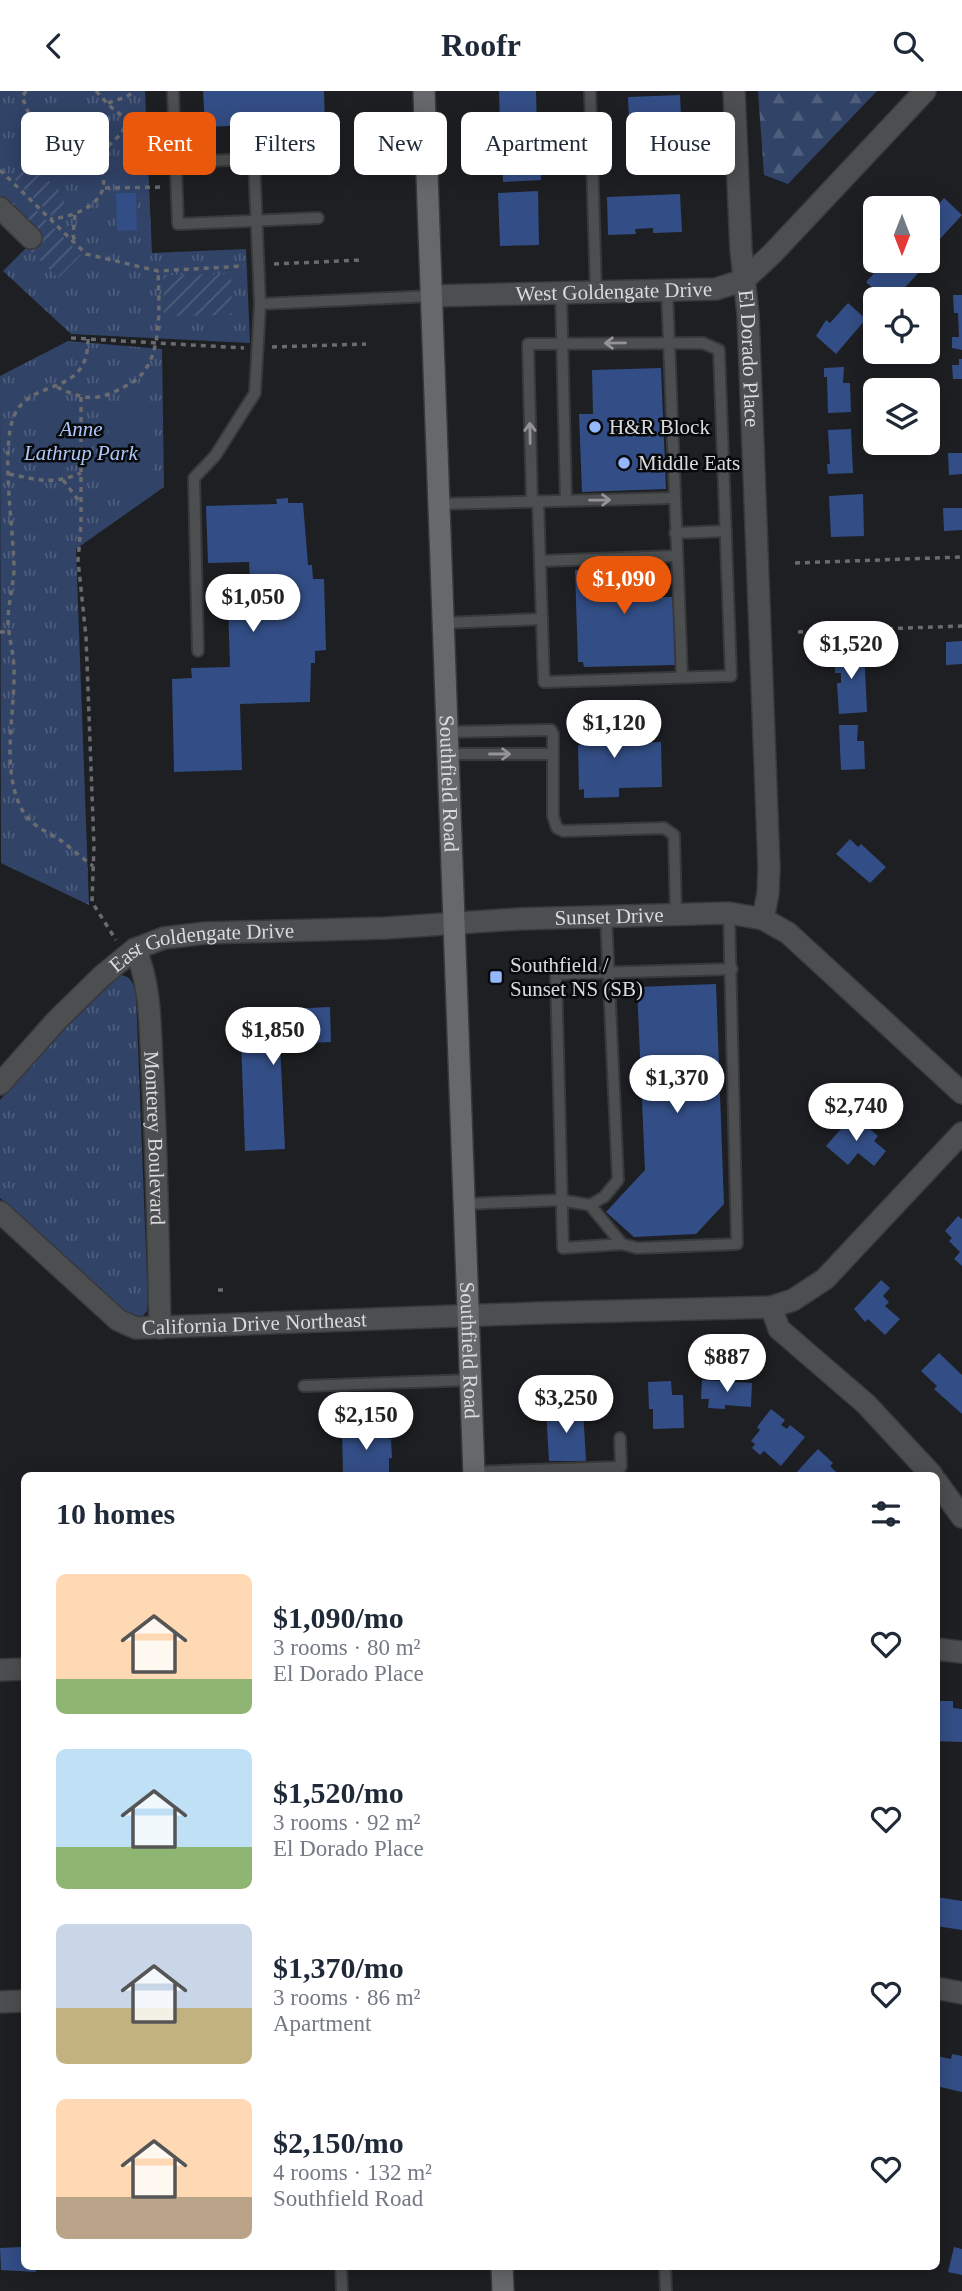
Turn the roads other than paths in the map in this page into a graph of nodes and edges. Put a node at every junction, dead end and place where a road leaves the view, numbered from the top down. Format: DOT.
graph roads {
  1 [pos="173,91"];
  2 [pos="424,91"];
  3 [pos="590,91"];
  4 [pos="734,91"];
  5 [pos="925,91"];
  6 [pos="174,112"];
  7 [pos="216,160"];
  8 [pos="176,175"];
  9 [pos="0,208"];
  10 [pos="318,218"];
  11 [pos="256,221"];
  12 [pos="31,238"];
  13 [pos="744,280"];
  14 [pos="667,290"];
  15 [pos="596,292"];
  16 [pos="561,293"];
  17 [pos="432,296"];
  18 [pos="260,304"];
  19 [pos="668,342"];
  20 [pos="562,344"];
  21 [pos="674,498"];
  22 [pos="566,500"];
  23 [pos="535,502"];
  24 [pos="439,504"];
  25 [pos="726,531"];
  26 [pos="675,533"];
  27 [pos="676,557"];
  28 [pos="541,561"];
  29 [pos="542,619"];
  30 [pos="443,623"];
  31 [pos="198,651"];
  32 [pos="682,677"];
  33 [pos="447,732"];
  34 [pos="448,754"];
  35 [pos="552,754"];
  36 [pos="729,913"];
  37 [pos="676,914"];
  38 [pos="606,916"];
  39 [pos="763,919"];
  40 [pos="455,924"];
  41 [pos="128,949"];
  42 [pos="732,969"];
  43 [pos="608,973"];
  44 [pos="0,1084"];
  45 [pos="962,1093"];
  46 [pos="962,1133"];
  47 [pos="560,1200"];
  48 [pos="464,1204"];
  49 [pos="590,1205"];
  50 [pos="0,1212"];
  51 [pos="622,1244"];
  52 [pos="771,1307"];
  53 [pos="468,1316"];
  54 [pos="160,1328"];
  55 [pos="470,1380"];
  56 [pos="304,1386"];
  57 [pos="620,1438"];
  58 [pos="474,1472"];
  59 [pos="516,1472"];
  60 [pos="929,1472"];
  61 [pos="940,1487"];
  62 [pos="962,1517"];
  63 [pos="940,1649"];
  64 [pos="962,1652"];
  65 [pos="21,1669"];
  66 [pos="0,1670"];
  67 [pos="940,1989"];
  68 [pos="962,1993"];
  69 [pos="21,2001"];
  70 [pos="0,2002"];
  71 [pos="341,2270"];
  72 [pos="502,2270"];
  73 [pos="665,2270"];
  74 [pos="342,2291"];
  75 [pos="503,2291"];
  76 [pos="666,2291"];
  1 -- 6 [label="lane"];
  2 -- 17 [label="main road, Southfield Road"];
  3 -- 15 [label="lane"];
  4 -- 13 [label="street, El Dorado Place"];
  5 -- 13 [label="street, West Goldengate Drive"];
  7 -- 11 [label="lane"];
  8 -- 11 [label="lane"];
  9 -- 12 [label="street"];
  10 -- 11 [label="lane"];
  11 -- 18 [label="lane"];
  13 -- 14 [label="street, West Goldengate Drive"];
  13 -- 39 [label="street, El Dorado Place"];
  14 -- 15 [label="street, West Goldengate Drive"];
  14 -- 19 [label="lane"];
  15 -- 16 [label="street, West Goldengate Drive"];
  16 -- 17 [label="street, West Goldengate Drive"];
  16 -- 20 [label="lane"];
  17 -- 18 [label="lane"];
  17 -- 24 [label="main road, Southfield Road"];
  18 -- 31 [label="lane"];
  19 -- 20 [label="lane, one-way"];
  19 -- 21 [label="lane"];
  19 -- 25 [label="lane"];
  20 -- 22 [label="lane"];
  23 -- 20 [label="lane, one-way"];
  22 -- 21 [label="lane, one-way"];
  21 -- 26 [label="lane"];
  22 -- 23 [label="lane"];
  23 -- 24 [label="lane"];
  23 -- 28 [label="lane"];
  24 -- 30 [label="main road, Southfield Road"];
  25 -- 26 [label="lane"];
  25 -- 32 [label="lane"];
  26 -- 27 [label="lane"];
  27 -- 28 [label="lane"];
  27 -- 32 [label="lane"];
  28 -- 29 [label="lane"];
  29 -- 30 [label="lane"];
  29 -- 32 [label="lane"];
  30 -- 33 [label="main road, Southfield Road"];
  33 -- 34 [label="main road, Southfield Road"];
  33 -- 35 [label="lane"];
  34 -- 35 [label="lane, one-way"];
  34 -- 40 [label="main road, Southfield Road"];
  35 -- 37 [label="lane"];
  36 -- 37 [label="street, Sunset Drive"];
  36 -- 39 [label="street, Sunset Drive"];
  36 -- 42 [label="lane"];
  37 -- 38 [label="street, Sunset Drive"];
  38 -- 40 [label="street, Sunset Drive"];
  38 -- 43 [label="lane"];
  39 -- 45 [label="street"];
  40 -- 41 [label="street, East Goldengate Drive"];
  40 -- 48 [label="main road, Southfield Road"];
  41 -- 44 [label="street, East Goldengate Drive"];
  41 -- 54 [label="street, Monterey Boulevard"];
  42 -- 43 [label="lane"];
  42 -- 51 [label="lane"];
  43 -- 47 [label="lane"];
  43 -- 49 [label="lane"];
  46 -- 52 [label="street"];
  47 -- 48 [label="lane"];
  47 -- 49 [label="lane"];
  47 -- 51 [label="lane"];
  48 -- 53 [label="main road, Southfield Road"];
  49 -- 51 [label="lane"];
  50 -- 54 [label="street, California Drive Northeast"];
  52 -- 53 [label="street, California Drive Northeast"];
  52 -- 60 [label="street"];
  53 -- 54 [label="street, California Drive Northeast"];
  53 -- 55 [label="main road, Southfield Road"];
  55 -- 56 [label="lane"];
  55 -- 58 [label="main road, Southfield Road"];
  57 -- 59 [label="lane"];
  61 -- 62 [label="street"];
  63 -- 64 [label="street"];
  65 -- 66 [label="street"];
  67 -- 68 [label="street"];
  69 -- 70 [label="street"];
  71 -- 74 [label="lane"];
  72 -- 75 [label="main road"];
  73 -- 76 [label="lane"];
}
